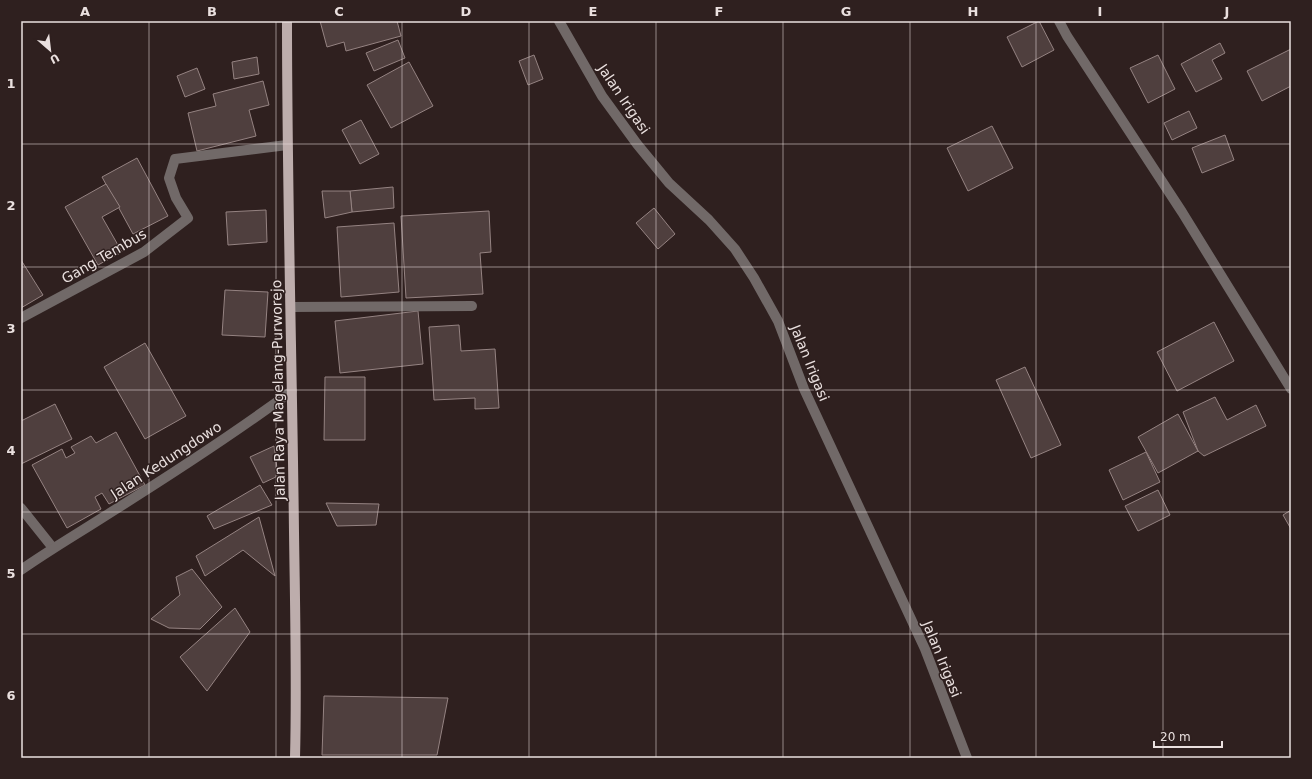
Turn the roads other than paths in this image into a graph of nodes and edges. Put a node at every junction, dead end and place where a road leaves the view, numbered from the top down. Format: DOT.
graph roads {
  1 [pos="287,21"];
  2 [pos="559,21"];
  3 [pos="1059,21"];
  4 [pos="287,145"];
  5 [pos="472,306"];
  6 [pos="291,307"];
  7 [pos="21,318"];
  8 [pos="1291,389"];
  9 [pos="292,391"];
  10 [pos="21,508"];
  11 [pos="53,548"];
  12 [pos="21,570"];
  13 [pos="295,758"];
  14 [pos="967,758"];
  1 -- 4 [label="main road, Jalan Raya Magelang-Purworejo"];
  2 -- 14 [label="street, Jalan Irigasi"];
  3 -- 8 [label="street"];
  4 -- 6 [label="main road, Jalan Raya Magelang-Purworejo"];
  4 -- 7 [label="street, Gang Tembus"];
  5 -- 6 [label="street"];
  6 -- 9 [label="main road, Jalan Raya Magelang-Purworejo"];
  9 -- 11 [label="street, Jalan Kedungdowo"];
  9 -- 13 [label="main road, Jalan Raya Magelang-Purworejo"];
  10 -- 11 [label="street"];
  11 -- 12 [label="street, Jalan Kedungdowo"];
}
